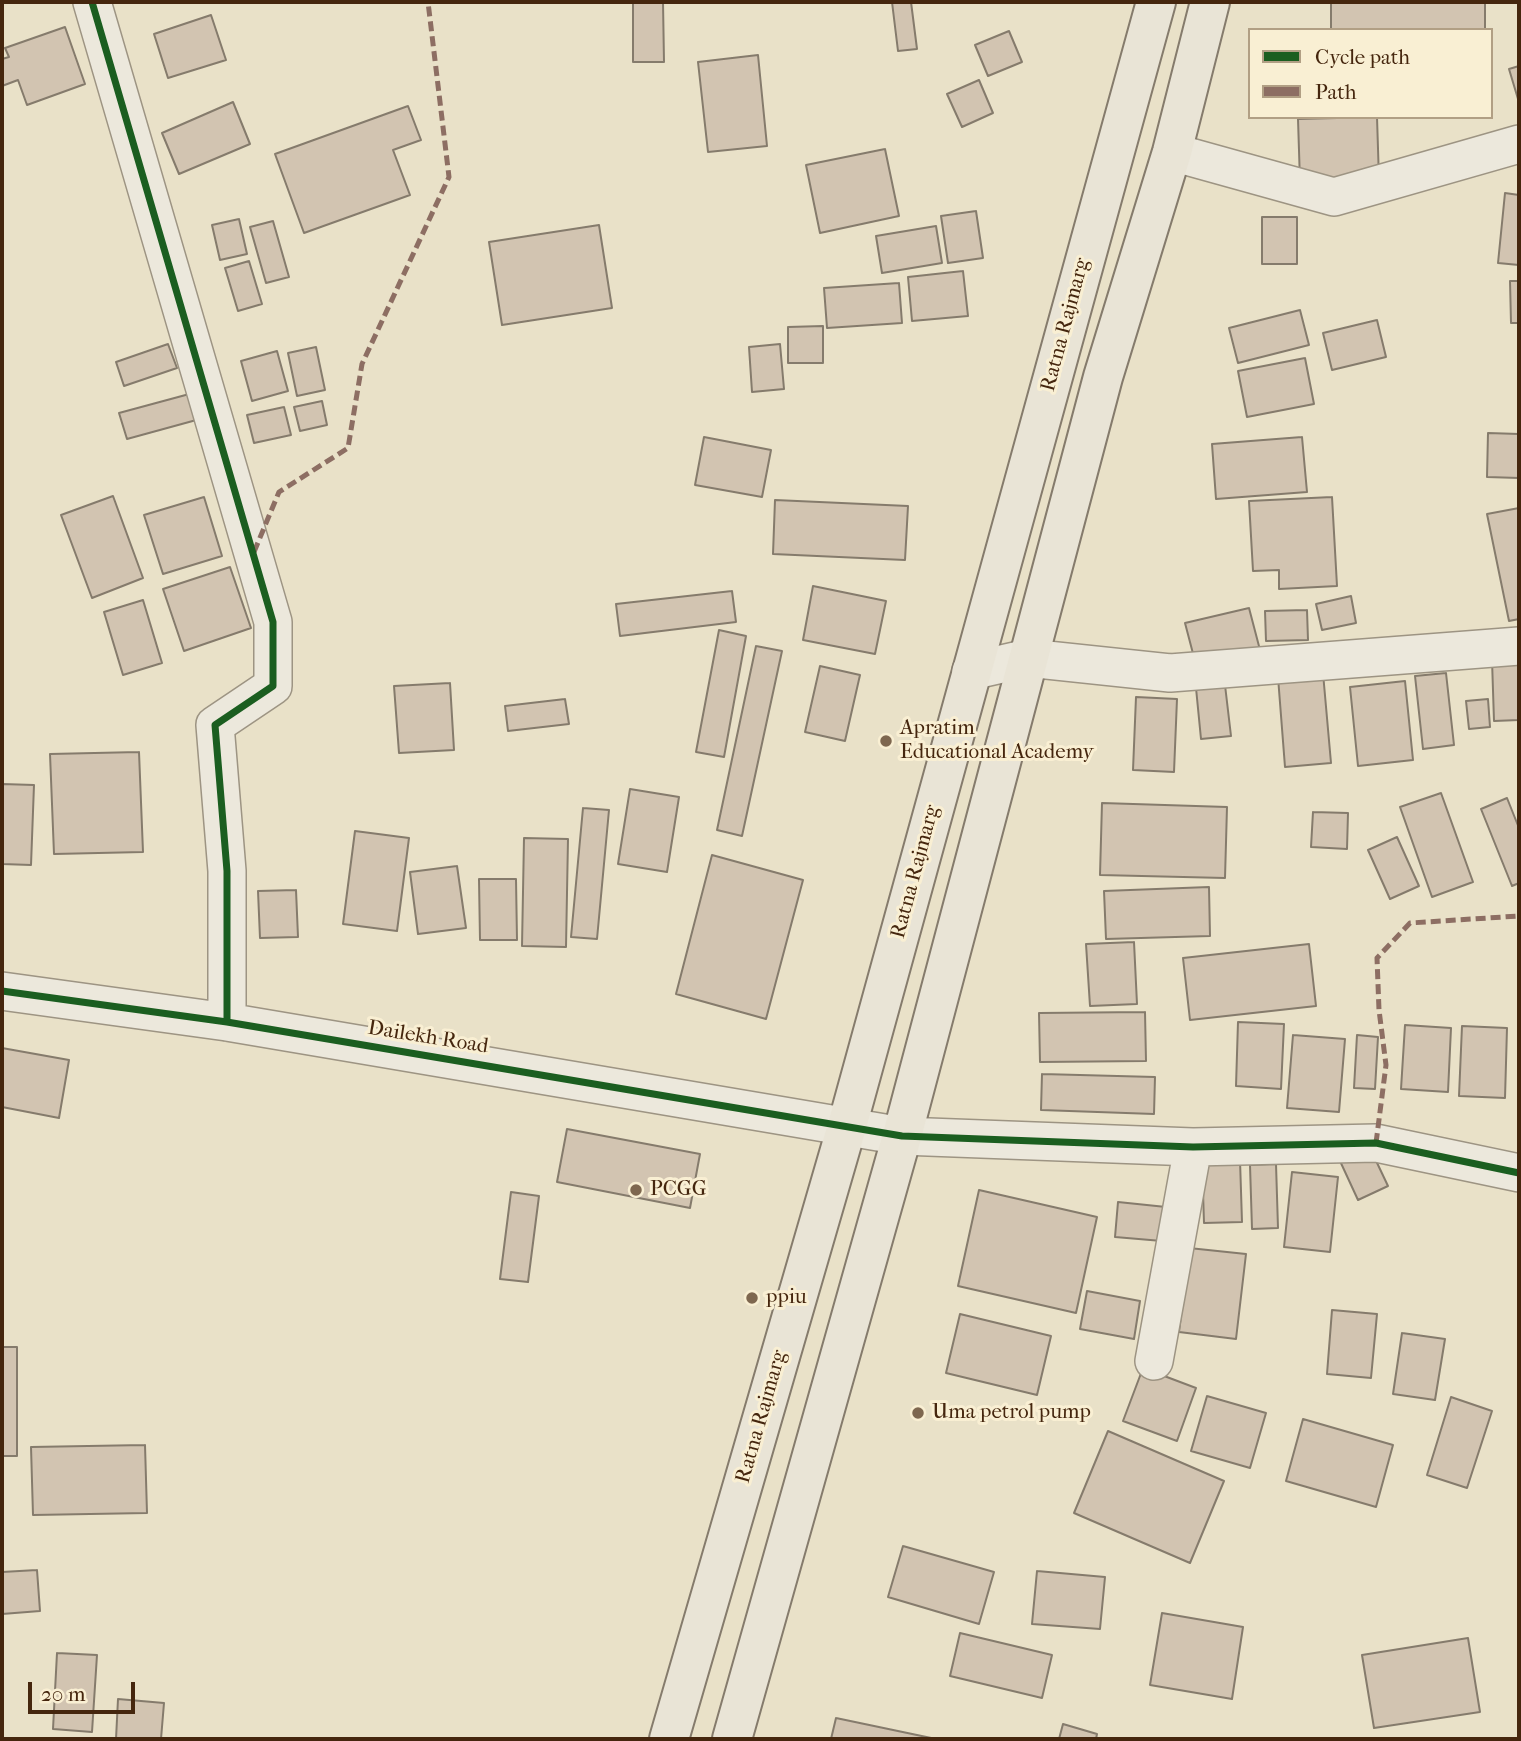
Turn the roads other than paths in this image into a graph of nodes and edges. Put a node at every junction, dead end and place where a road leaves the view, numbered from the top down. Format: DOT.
graph roads {
  1 [pos="92,2"];
  2 [pos="1156,2"];
  3 [pos="1210,2"];
  4 [pos="1519,144"];
  5 [pos="1171,152"];
  6 [pos="1519,646"];
  7 [pos="1028,658"];
  8 [pos="971,671"];
  9 [pos="2,991"];
  10 [pos="227,1022"];
  11 [pos="847,1126"];
  12 [pos="902,1136"];
  13 [pos="1193,1147"];
  14 [pos="1519,1172"];
  15 [pos="1154,1361"];
  16 [pos="669,1739"];
  17 [pos="732,1739"];
  1 -- 10 [label="street"];
  2 -- 8 [label="main road, Ratna Rajmarg"];
  3 -- 5 [label="main road"];
  4 -- 5 [label="street"];
  5 -- 7 [label="main road"];
  6 -- 7 [label="street"];
  7 -- 8 [label="street"];
  7 -- 12 [label="main road"];
  8 -- 11 [label="main road, Ratna Rajmarg"];
  9 -- 10 [label="street, Dailekh Road"];
  10 -- 11 [label="street, Dailekh Road"];
  11 -- 12 [label="street, Dailekh Road"];
  11 -- 16 [label="main road, Ratna Rajmarg"];
  12 -- 13 [label="street, Dailekh Road"];
  12 -- 17 [label="main road"];
  13 -- 14 [label="street, Dailekh Road"];
  13 -- 15 [label="street"];
}
